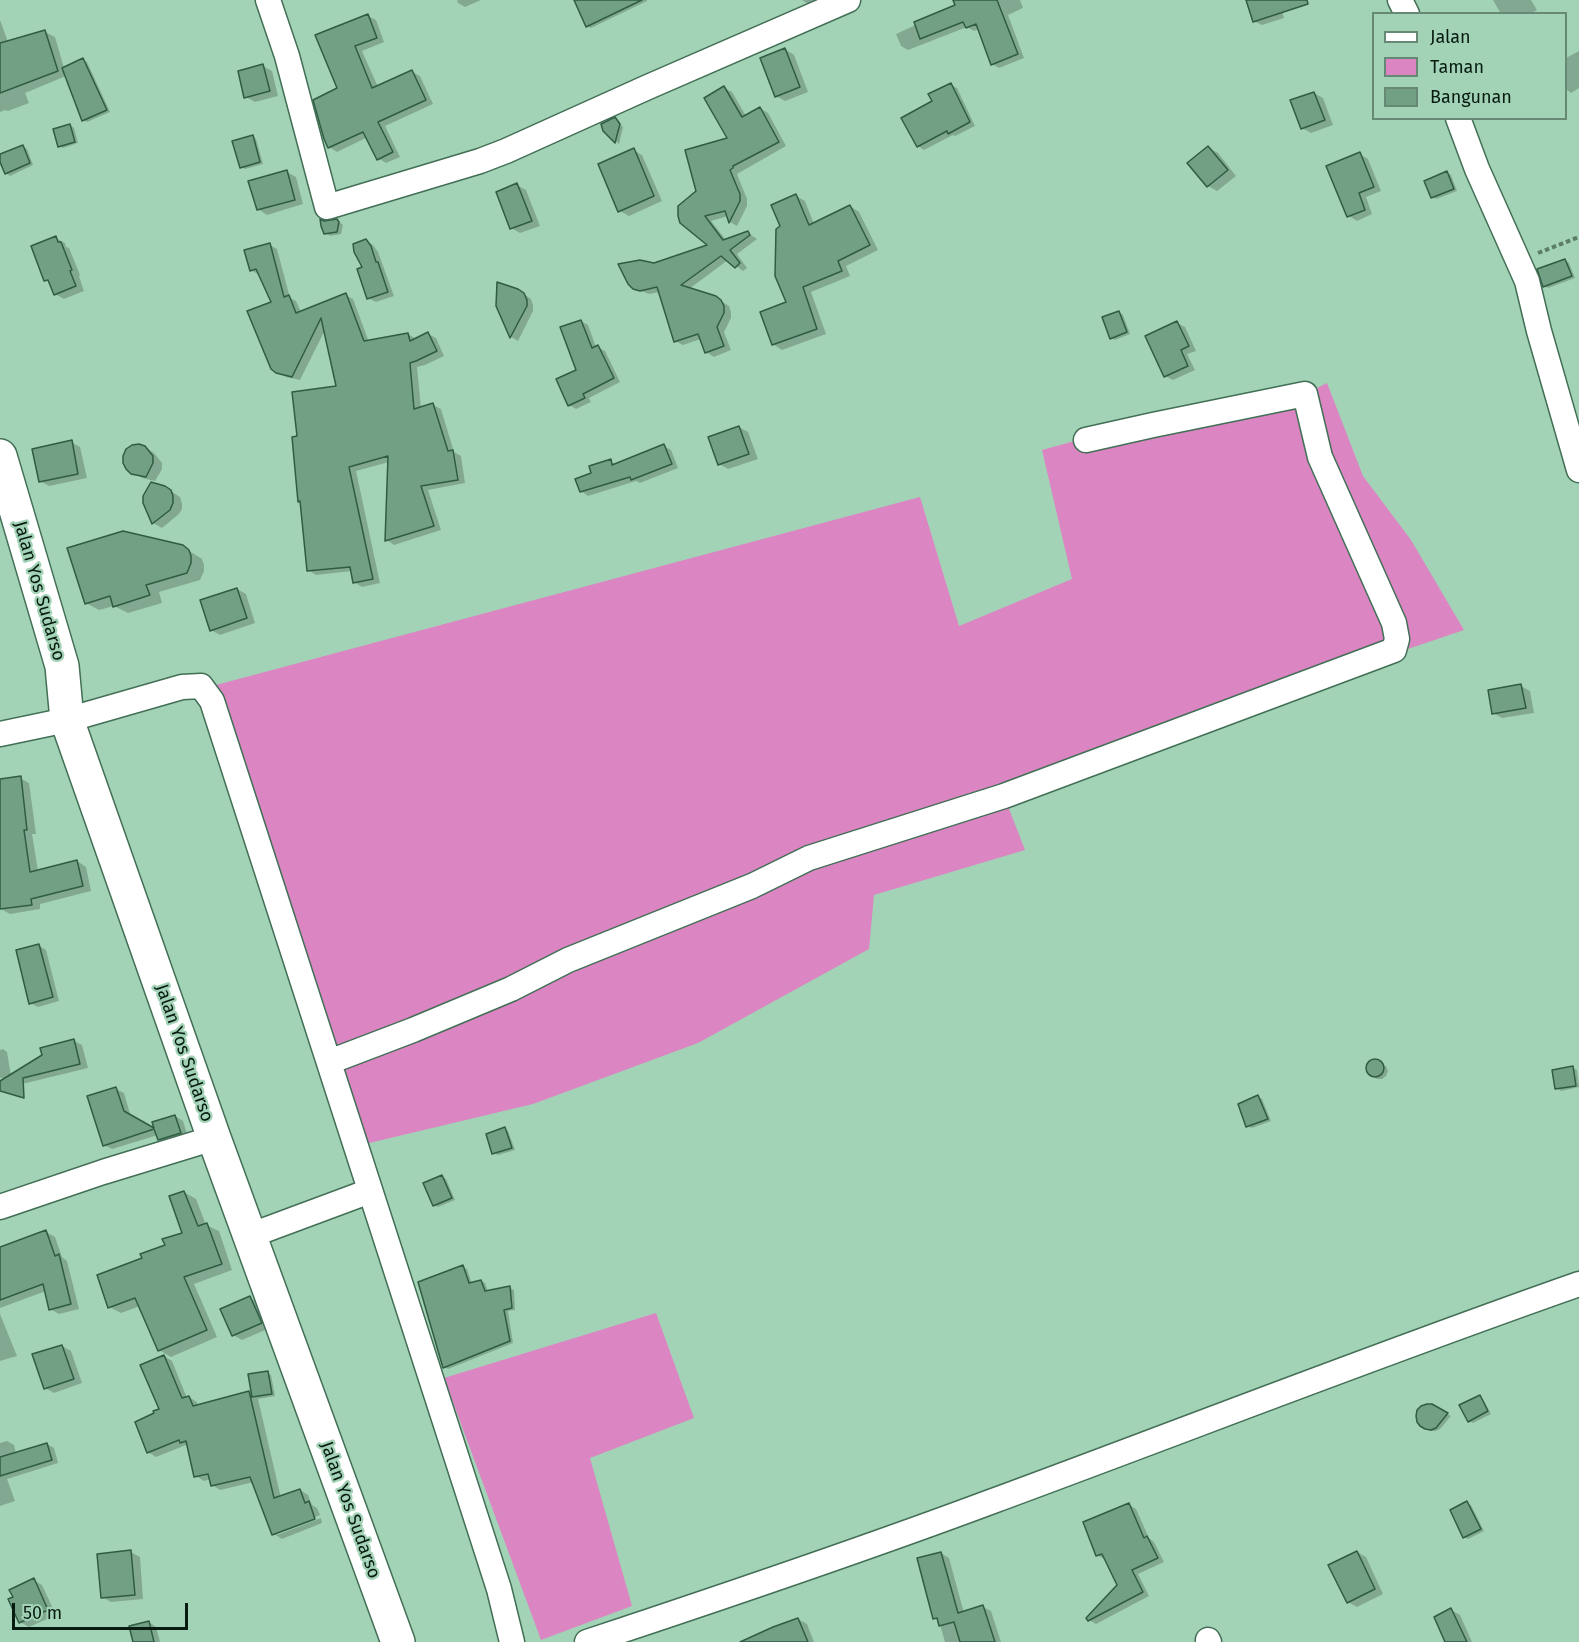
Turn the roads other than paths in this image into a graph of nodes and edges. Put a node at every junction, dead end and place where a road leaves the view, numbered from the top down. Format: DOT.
graph roads {
  1 [pos="268,0"];
  2 [pos="848,0"];
  3 [pos="1459,120"];
  4 [pos="1086,440"];
  5 [pos="0,456"];
  6 [pos="1579,470"];
  7 [pos="67,720"];
  8 [pos="0,734"];
  9 [pos="329,1062"];
  10 [pos="214,1138"];
  11 [pos="370,1191"];
  12 [pos="0,1206"];
  13 [pos="249,1236"];
  14 [pos="1579,1284"];
  15 [pos="398,1642"];
  16 [pos="512,1642"];
  17 [pos="587,1642"];
  1 -- 2 [label="street"];
  3 -- 6 [label="street"];
  4 -- 9 [label="street"];
  5 -- 7 [label="main road, Jalan Yos Sudarso"];
  7 -- 8 [label="street"];
  7 -- 9 [label="street"];
  7 -- 10 [label="main road, Jalan Yos Sudarso"];
  9 -- 11 [label="street"];
  10 -- 12 [label="street"];
  10 -- 13 [label="main road, Jalan Yos Sudarso"];
  11 -- 13 [label="street"];
  11 -- 16 [label="street"];
  13 -- 15 [label="main road, Jalan Yos Sudarso"];
  14 -- 17 [label="street"];
}
